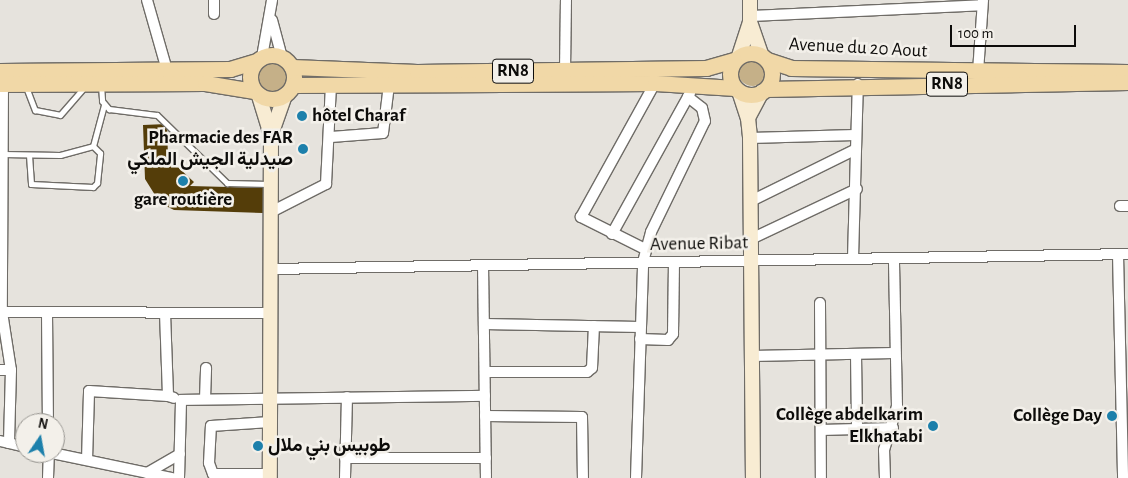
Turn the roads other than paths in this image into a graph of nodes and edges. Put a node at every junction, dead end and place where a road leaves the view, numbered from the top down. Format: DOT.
graph roads {
  1 [pos="147,0"];
  2 [pos="214,0"];
  3 [pos="272,0"];
  4 [pos="566,0"];
  5 [pos="750,0"];
  6 [pos="982,2"];
  7 [pos="214,14"];
  8 [pos="272,18"];
  9 [pos="750,19"];
  10 [pos="737,58"];
  11 [pos="764,58"];
  12 [pos="259,59"];
  13 [pos="287,62"];
  14 [pos="167,70"];
  15 [pos="565,70"];
  16 [pos="978,72"];
  17 [pos="1128,72"];
  18 [pos="1,80"];
  19 [pos="1128,82"];
  20 [pos="655,83"];
  21 [pos="25,84"];
  22 [pos="94,84"];
  23 [pos="858,84"];
  24 [pos="389,85"];
  25 [pos="331,86"];
  26 [pos="737,89"];
  27 [pos="289,90"];
  28 [pos="764,90"];
  29 [pos="691,91"];
  30 [pos="257,94"];
  31 [pos="104,105"];
  32 [pos="748,118"];
  33 [pos="271,135"];
  34 [pos="855,135"];
  35 [pos="331,137"];
  36 [pos="750,138"];
  37 [pos="93,146"];
  38 [pos="856,149"];
  39 [pos="3,154"];
  40 [pos="29,155"];
  41 [pos="271,184"];
  42 [pos="857,189"];
  43 [pos="751,201"];
  44 [pos="271,212"];
  45 [pos="1,229"];
  46 [pos="612,234"];
  47 [pos="751,239"];
  48 [pos="645,249"];
  49 [pos="1123,254"];
  50 [pos="853,258"];
  51 [pos="894,258"];
  52 [pos="751,260"];
  53 [pos="643,262"];
  54 [pos="674,262"];
  55 [pos="483,265"];
  56 [pos="271,269"];
  57 [pos="820,303"];
  58 [pos="1,312"];
  59 [pos="47,312"];
  60 [pos="166,313"];
  61 [pos="271,313"];
  62 [pos="484,324"];
  63 [pos="594,326"];
  64 [pos="640,327"];
  65 [pos="640,339"];
  66 [pos="894,353"];
  67 [pos="856,354"];
  68 [pos="820,355"];
  69 [pos="752,356"];
  70 [pos="1124,362"];
  71 [pos="206,368"];
  72 [pos="5,370"];
  73 [pos="485,372"];
  74 [pos="168,396"];
  75 [pos="485,396"];
  76 [pos="347,397"];
  77 [pos="270,398"];
  78 [pos="205,399"];
  79 [pos="181,400"];
  80 [pos="48,413"];
  81 [pos="485,416"];
  82 [pos="270,422"];
  83 [pos="894,428"];
  84 [pos="857,429"];
  85 [pos="821,430"];
  86 [pos="4,442"];
  87 [pos="180,454"];
  88 [pos="1125,455"];
  89 [pos="65,456"];
  90 [pos="345,458"];
  91 [pos="486,458"];
  92 [pos="86,460"];
  93 [pos="49,463"];
  94 [pos="147,473"];
  95 [pos="128,474"];
  96 [pos="270,476"];
  97 [pos="48,478"];
  98 [pos="172,478"];
  99 [pos="179,478"];
  100 [pos="345,478"];
  101 [pos="486,478"];
  102 [pos="583,478"];
  103 [pos="636,478"];
  104 [pos="753,478"];
  105 [pos="821,478"];
  106 [pos="885,478"];
  107 [pos="1123,478"];
  1 -- 14 [label="street"];
  2 -- 7 [label="street"];
  3 -- 8 [label="street"];
  4 -- 15 [label="street"];
  5 -- 9 [label="street"];
  6 -- 9 [label="street"];
  6 -- 16 [label="street"];
  8 -- 12 [label="street"];
  8 -- 13 [label="street"];
  9 -- 10 [label="street"];
  9 -- 11 [label="street"];
  10 -- 11 [label="main road, RN8"];
  10 -- 15 [label="main road, RN8"];
  10 -- 26 [label="main road"];
  11 -- 16 [label="main road, Avenue du 20 Aout / RN8"];
  11 -- 28 [label="main road"];
  12 -- 13 [label="main road, RN8"];
  12 -- 14 [label="main road, RN8"];
  12 -- 30 [label="main road"];
  13 -- 15 [label="main road, RN8"];
  13 -- 27 [label="main road"];
  14 -- 18 [label="main road, RN8"];
  16 -- 17 [label="main road, Avenue du 20 Aout / RN8"];
  18 -- 21 [label="main road, RN8"];
  18 -- 39 [label="street"];
  19 -- 23 [label="main road, Avenue du 20 Aout / RN8"];
  20 -- 24 [label="main road, RN8"];
  20 -- 29 [label="main road, RN8"];
  20 -- 46 [label="street"];
  21 -- 22 [label="main road, RN8"];
  21 -- 22 [label="lane"];
  22 -- 30 [label="main road, RN8"];
  22 -- 31 [label="lane"];
  23 -- 28 [label="main road, Avenue du 20 Aout / RN8"];
  23 -- 34 [label="street"];
  24 -- 25 [label="main road, RN8"];
  24 -- 35 [label="street"];
  25 -- 27 [label="main road, RN8"];
  25 -- 35 [label="street"];
  26 -- 28 [label="main road, RN8"];
  26 -- 29 [label="main road, RN8"];
  26 -- 32 [label="street"];
  27 -- 30 [label="main road, RN8"];
  27 -- 33 [label="street"];
  28 -- 32 [label="street"];
  29 -- 46 [label="street"];
  29 -- 48 [label="street"];
  30 -- 33 [label="street"];
  31 -- 37 [label="lane"];
  31 -- 41 [label="lane"];
  32 -- 36 [label="street"];
  33 -- 41 [label="street"];
  34 -- 36 [label="street"];
  34 -- 38 [label="street"];
  35 -- 44 [label="street"];
  36 -- 43 [label="street"];
  37 -- 40 [label="lane"];
  37 -- 40 [label="lane"];
  38 -- 42 [label="street"];
  38 -- 43 [label="street"];
  39 -- 40 [label="lane"];
  39 -- 45 [label="street"];
  41 -- 44 [label="street"];
  42 -- 47 [label="street"];
  42 -- 50 [label="street"];
  43 -- 47 [label="street"];
  44 -- 56 [label="street"];
  45 -- 58 [label="street"];
  46 -- 48 [label="street"];
  47 -- 52 [label="street"];
  48 -- 53 [label="street"];
  49 -- 51 [label="street, Avenue Ribat"];
  49 -- 70 [label="street"];
  50 -- 51 [label="street, Avenue Ribat"];
  50 -- 52 [label="street, Avenue Ribat"];
  51 -- 66 [label="street"];
  52 -- 54 [label="street, Avenue Ribat"];
  52 -- 69 [label="street"];
  53 -- 54 [label="street, Avenue Ribat"];
  53 -- 55 [label="street, Avenue Ribat"];
  53 -- 64 [label="street"];
  54 -- 65 [label="street"];
  55 -- 56 [label="street, Avenue Ribat"];
  55 -- 62 [label="street"];
  56 -- 61 [label="street"];
  57 -- 68 [label="street"];
  58 -- 59 [label="street"];
  58 -- 72 [label="street"];
  59 -- 60 [label="street"];
  59 -- 80 [label="street"];
  60 -- 61 [label="street"];
  60 -- 74 [label="street"];
  61 -- 77 [label="street"];
  62 -- 63 [label="street"];
  62 -- 73 [label="street"];
  63 -- 64 [label="street"];
  63 -- 73 [label="street"];
  64 -- 65 [label="street"];
  65 -- 103 [label="street"];
  66 -- 67 [label="street"];
  66 -- 83 [label="street"];
  67 -- 68 [label="street"];
  67 -- 84 [label="street"];
  68 -- 69 [label="street"];
  68 -- 85 [label="street"];
  69 -- 104 [label="street"];
  70 -- 88 [label="street"];
  71 -- 78 [label="street"];
  72 -- 86 [label="street"];
  73 -- 75 [label="street"];
  74 -- 79 [label="street"];
  74 -- 92 [label="street"];
  75 -- 76 [label="street"];
  75 -- 81 [label="street"];
  76 -- 77 [label="street"];
  76 -- 90 [label="street"];
  77 -- 78 [label="street"];
  77 -- 82 [label="street"];
  78 -- 79 [label="street"];
  79 -- 87 [label="street"];
  81 -- 91 [label="street"];
  81 -- 102 [label="street"];
  82 -- 96 [label="street"];
  82 -- 96 [label="street"];
  83 -- 84 [label="street"];
  83 -- 106 [label="street"];
  84 -- 85 [label="street"];
  85 -- 105 [label="street"];
  87 -- 94 [label="street"];
  87 -- 99 [label="street"];
  88 -- 107 [label="street"];
  89 -- 92 [label="street"];
  90 -- 91 [label="street"];
  90 -- 100 [label="street"];
  91 -- 101 [label="street"];
  92 -- 95 [label="street"];
  93 -- 97 [label="street"];
  94 -- 95 [label="street"];
  94 -- 98 [label="street"];
}
